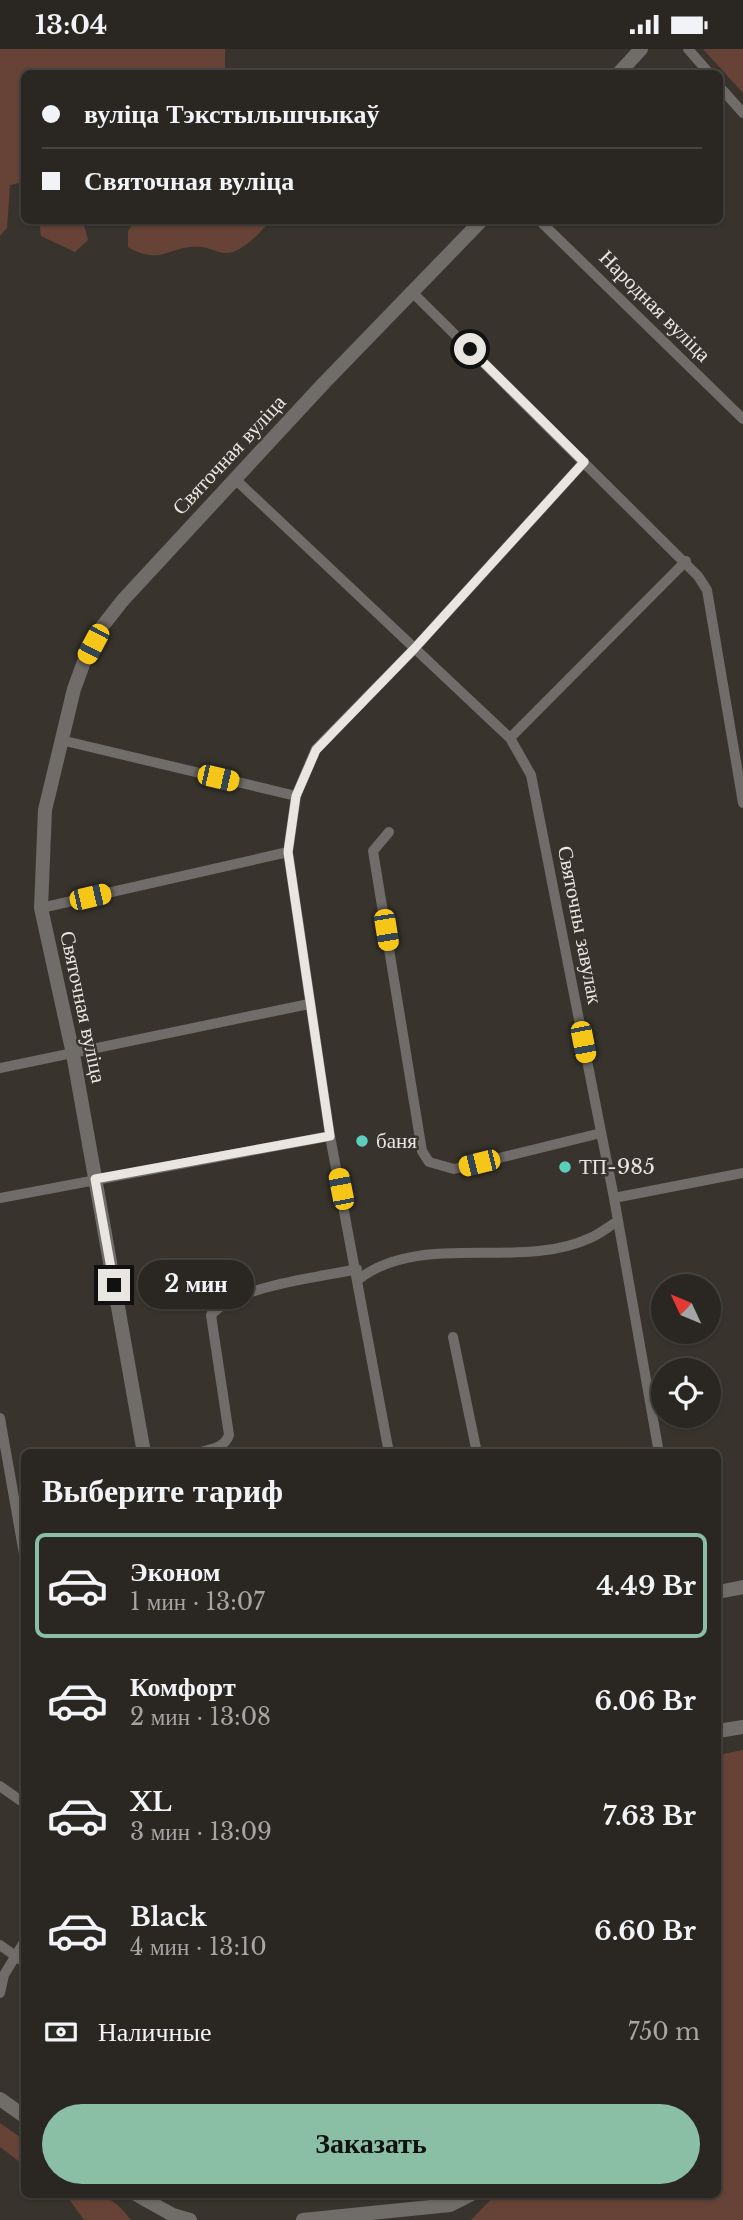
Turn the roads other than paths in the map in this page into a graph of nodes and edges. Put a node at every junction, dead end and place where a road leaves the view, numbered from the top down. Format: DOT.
graph roads {
  1 [pos="641,49"];
  2 [pos="688,49"];
  3 [pos="622,70"];
  4 [pos="706,70"];
  5 [pos="723,90"];
  6 [pos="743,113"];
  7 [pos="478,224"];
  8 [pos="543,224"];
  9 [pos="412,292"];
  10 [pos="743,419"];
  11 [pos="584,462"];
  12 [pos="235,479"];
  13 [pos="686,561"];
  14 [pos="414,649"];
  15 [pos="510,739"];
  16 [pos="61,740"];
  17 [pos="296,796"];
  18 [pos="743,803"];
  19 [pos="389,832"];
  20 [pos="288,852"];
  21 [pos="41,908"];
  22 [pos="309,1004"];
  23 [pos="73,1054"];
  24 [pos="0,1067"];
  25 [pos="601,1133"];
  26 [pos="330,1136"];
  27 [pos="743,1173"];
  28 [pos="95,1179"];
  29 [pos="0,1198"];
  30 [pos="614,1198"];
  31 [pos="618,1221"];
  32 [pos="358,1274"];
  33 [pos="453,1338"];
  34 [pos="0,1418"];
  35 [pos="143,1449"];
  36 [pos="212,1449"];
  37 [pos="388,1449"];
  38 [pos="476,1449"];
  39 [pos="658,1449"];
  40 [pos="21,1537"];
  41 [pos="743,1587"];
  42 [pos="721,1591"];
  43 [pos="743,1727"];
  44 [pos="721,1731"];
  45 [pos="0,1786"];
  46 [pos="21,1801"];
  47 [pos="0,1945"];
  48 [pos="20,1959"];
  49 [pos="0,1993"];
  50 [pos="0,2099"];
  51 [pos="21,2114"];
  52 [pos="142,2198"];
  53 [pos="464,2198"];
  54 [pos="190,2220"];
  55 [pos="303,2220"];
  1 -- 3 [label="street"];
  2 -- 4 [label="street"];
  5 -- 6 [label="street"];
  7 -- 9 [label="street, Святочная вуліца"];
  8 -- 10 [label="street, Народная вуліца"];
  9 -- 11 [label="street"];
  9 -- 12 [label="street, Святочная вуліца"];
  11 -- 13 [label="street"];
  11 -- 14 [label="street"];
  12 -- 14 [label="street, Святочны завулак"];
  12 -- 16 [label="street, Святочная вуліца"];
  13 -- 15 [label="street"];
  13 -- 18 [label="street"];
  14 -- 15 [label="street, Святочны завулак"];
  14 -- 17 [label="street"];
  15 -- 25 [label="street, Святочны завулак"];
  16 -- 17 [label="street"];
  16 -- 21 [label="street, Святочная вуліца"];
  17 -- 20 [label="street"];
  19 -- 25 [label="street"];
  20 -- 21 [label="street"];
  20 -- 22 [label="street"];
  21 -- 23 [label="street, Святочная вуліца"];
  22 -- 23 [label="street"];
  22 -- 26 [label="street"];
  23 -- 24 [label="street"];
  23 -- 28 [label="street, Святочная вуліца"];
  25 -- 30 [label="street, Святочны завулак"];
  26 -- 28 [label="street"];
  26 -- 32 [label="street"];
  27 -- 30 [label="street"];
  28 -- 29 [label="street"];
  28 -- 35 [label="street, Святочная вуліца"];
  30 -- 31 [label="street, Святочны завулак"];
  31 -- 32 [label="street"];
  31 -- 39 [label="street, Святочны завулак"];
  32 -- 36 [label="street"];
  32 -- 37 [label="street"];
  33 -- 38 [label="street"];
  34 -- 40 [label="street"];
  41 -- 42 [label="street"];
  43 -- 44 [label="street"];
  45 -- 46 [label="street"];
  47 -- 48 [label="street"];
  48 -- 49 [label="street"];
  50 -- 51 [label="street"];
  52 -- 54 [label="street"];
  53 -- 55 [label="street"];
}
